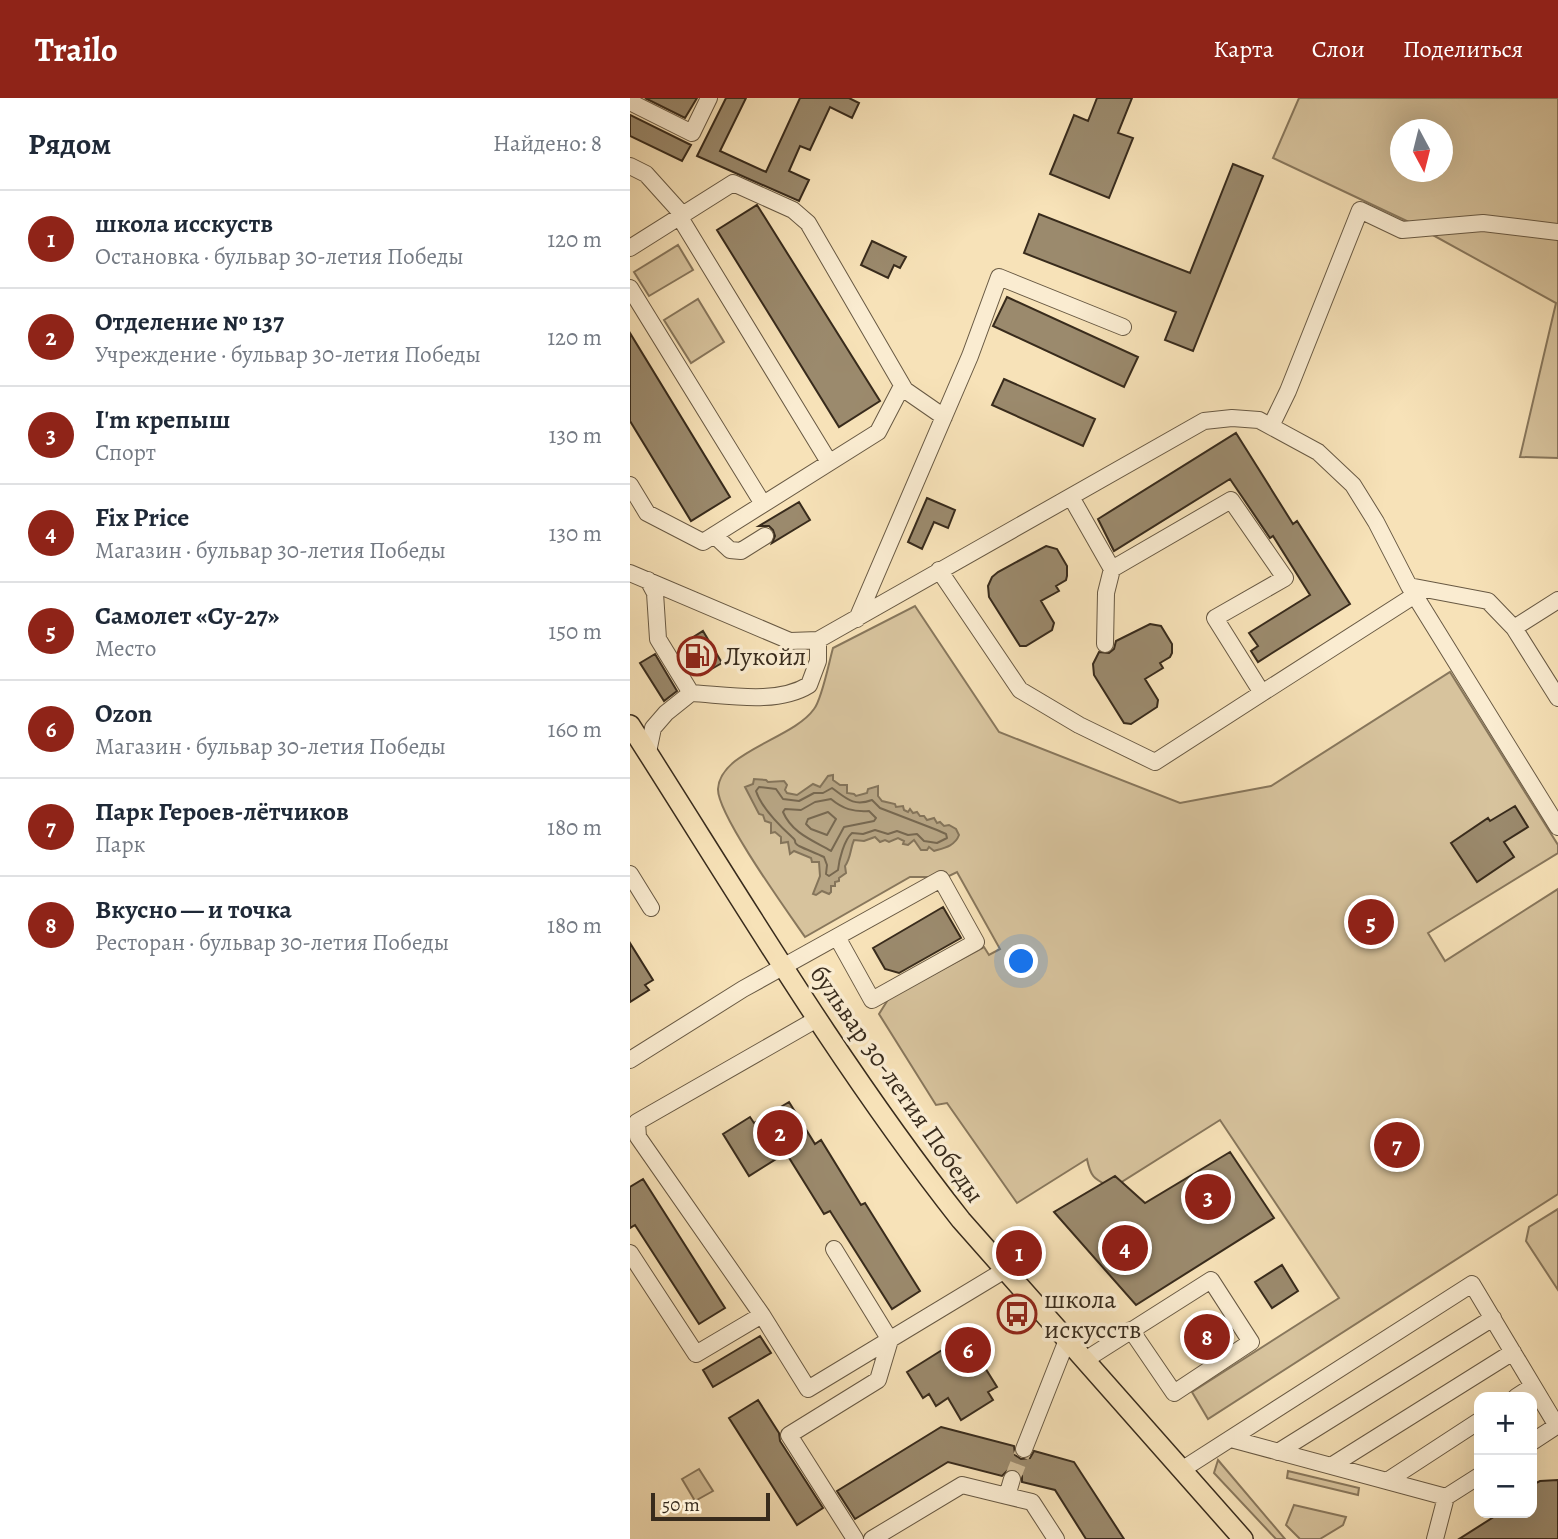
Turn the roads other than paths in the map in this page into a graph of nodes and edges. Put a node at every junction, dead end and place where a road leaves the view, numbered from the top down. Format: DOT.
graph roads {
  1 [pos="709,98"];
  2 [pos="630,102"];
  3 [pos="630,166"];
  4 [pos="681,215"];
  5 [pos="1558,232"];
  6 [pos="630,248"];
  7 [pos="630,288"];
  8 [pos="1123,327"];
  9 [pos="902,386"];
  10 [pos="944,416"];
  11 [pos="1271,426"];
  12 [pos="829,463"];
  13 [pos="630,485"];
  14 [pos="1071,497"];
  15 [pos="763,504"];
  16 [pos="714,535"];
  17 [pos="765,536"];
  18 [pos="1112,569"];
  19 [pos="939,570"];
  20 [pos="630,573"];
  21 [pos="648,580"];
  22 [pos="1412,590"];
  23 [pos="1558,600"];
  24 [pos="858,619"];
  25 [pos="1514,628"];
  26 [pos="818,640"];
  27 [pos="1105,644"];
  28 [pos="1262,692"];
  29 [pos="691,693"];
  30 [pos="1558,698"];
  31 [pos="630,725"];
  32 [pos="648,752"];
  33 [pos="1558,827"];
  34 [pos="630,874"];
  35 [pos="651,908"];
  36 [pos="837,937"];
  37 [pos="783,967"];
  38 [pos="817,1019"];
  39 [pos="630,1059"];
  40 [pos="834,1249"];
  41 [pos="630,1253"];
  42 [pos="1005,1270"];
  43 [pos="762,1315"];
  44 [pos="1493,1318"];
  45 [pos="1131,1330"];
  46 [pos="890,1340"];
  47 [pos="1067,1340"];
  48 [pos="1513,1352"];
  49 [pos="1085,1360"];
  50 [pos="1533,1386"];
  51 [pos="1524,1392"];
  52 [pos="1474,1424"];
  53 [pos="1558,1425"];
  54 [pos="1231,1439"];
  55 [pos="1537,1439"];
  56 [pos="1024,1449"];
  57 [pos="1278,1452"];
  58 [pos="1331,1466"];
  59 [pos="1183,1469"];
  60 [pos="1012,1479"];
  61 [pos="1474,1479"];
  62 [pos="1387,1481"];
  63 [pos="1007,1496"];
  64 [pos="1447,1497"];
  65 [pos="855,1539"];
  66 [pos="872,1539"];
  67 [pos="1056,1539"];
  68 [pos="1243,1539"];
  69 [pos="1435,1539"];
  1 -- 2 [label="street"];
  3 -- 4 [label="street"];
  4 -- 6 [label="street"];
  4 -- 9 [label="street"];
  4 -- 12 [label="street"];
  5 -- 11 [label="street"];
  7 -- 15 [label="street"];
  8 -- 10 [label="street"];
  9 -- 10 [label="street"];
  9 -- 12 [label="street"];
  10 -- 24 [label="street"];
  11 -- 14 [label="street"];
  11 -- 22 [label="street"];
  12 -- 15 [label="street"];
  13 -- 16 [label="street"];
  14 -- 18 [label="street"];
  14 -- 19 [label="street"];
  15 -- 16 [label="street"];
  16 -- 17 [label="street"];
  18 -- 27 [label="street"];
  18 -- 28 [label="street"];
  19 -- 24 [label="street"];
  19 -- 28 [label="street"];
  20 -- 21 [label="street"];
  21 -- 26 [label="street"];
  21 -- 29 [label="street"];
  22 -- 25 [label="street"];
  22 -- 28 [label="street"];
  22 -- 33 [label="street"];
  23 -- 25 [label="street"];
  24 -- 26 [label="street"];
  25 -- 30 [label="street"];
  26 -- 29 [label="street"];
  29 -- 32 [label="street"];
  31 -- 32 [label="main road, бульвар 30-летия Победы"];
  32 -- 37 [label="main road, бульвар 30-летия Победы"];
  34 -- 35 [label="street"];
  36 -- 36 [label="street"];
  36 -- 37 [label="street"];
  37 -- 38 [label="main road, бульвар 30-летия Победы"];
  37 -- 39 [label="street"];
  38 -- 42 [label="main road, бульвар 30-летия Победы"];
  38 -- 43 [label="street"];
  40 -- 46 [label="street"];
  41 -- 43 [label="street"];
  42 -- 46 [label="street"];
  42 -- 47 [label="main road, бульвар 30-летия Победы"];
  43 -- 46 [label="street"];
  44 -- 48 [label="street"];
  44 -- 54 [label="street"];
  44 -- 57 [label="street"];
  45 -- 45 [label="street"];
  45 -- 49 [label="street"];
  46 -- 65 [label="street"];
  47 -- 49 [label="main road, бульвар 30-летия Победы"];
  47 -- 56 [label="street"];
  48 -- 50 [label="street"];
  48 -- 58 [label="street"];
  49 -- 59 [label="main road, бульвар 30-летия Победы"];
  50 -- 51 [label="street"];
  50 -- 53 [label="street"];
  52 -- 62 [label="street"];
  53 -- 55 [label="street"];
  54 -- 57 [label="street"];
  54 -- 59 [label="street"];
  57 -- 58 [label="street"];
  58 -- 62 [label="street"];
  59 -- 68 [label="main road, бульвар 30-летия Победы"];
  60 -- 63 [label="street"];
  61 -- 64 [label="street"];
  62 -- 64 [label="street"];
  63 -- 66 [label="street"];
  63 -- 67 [label="street"];
  64 -- 69 [label="street"];
}
